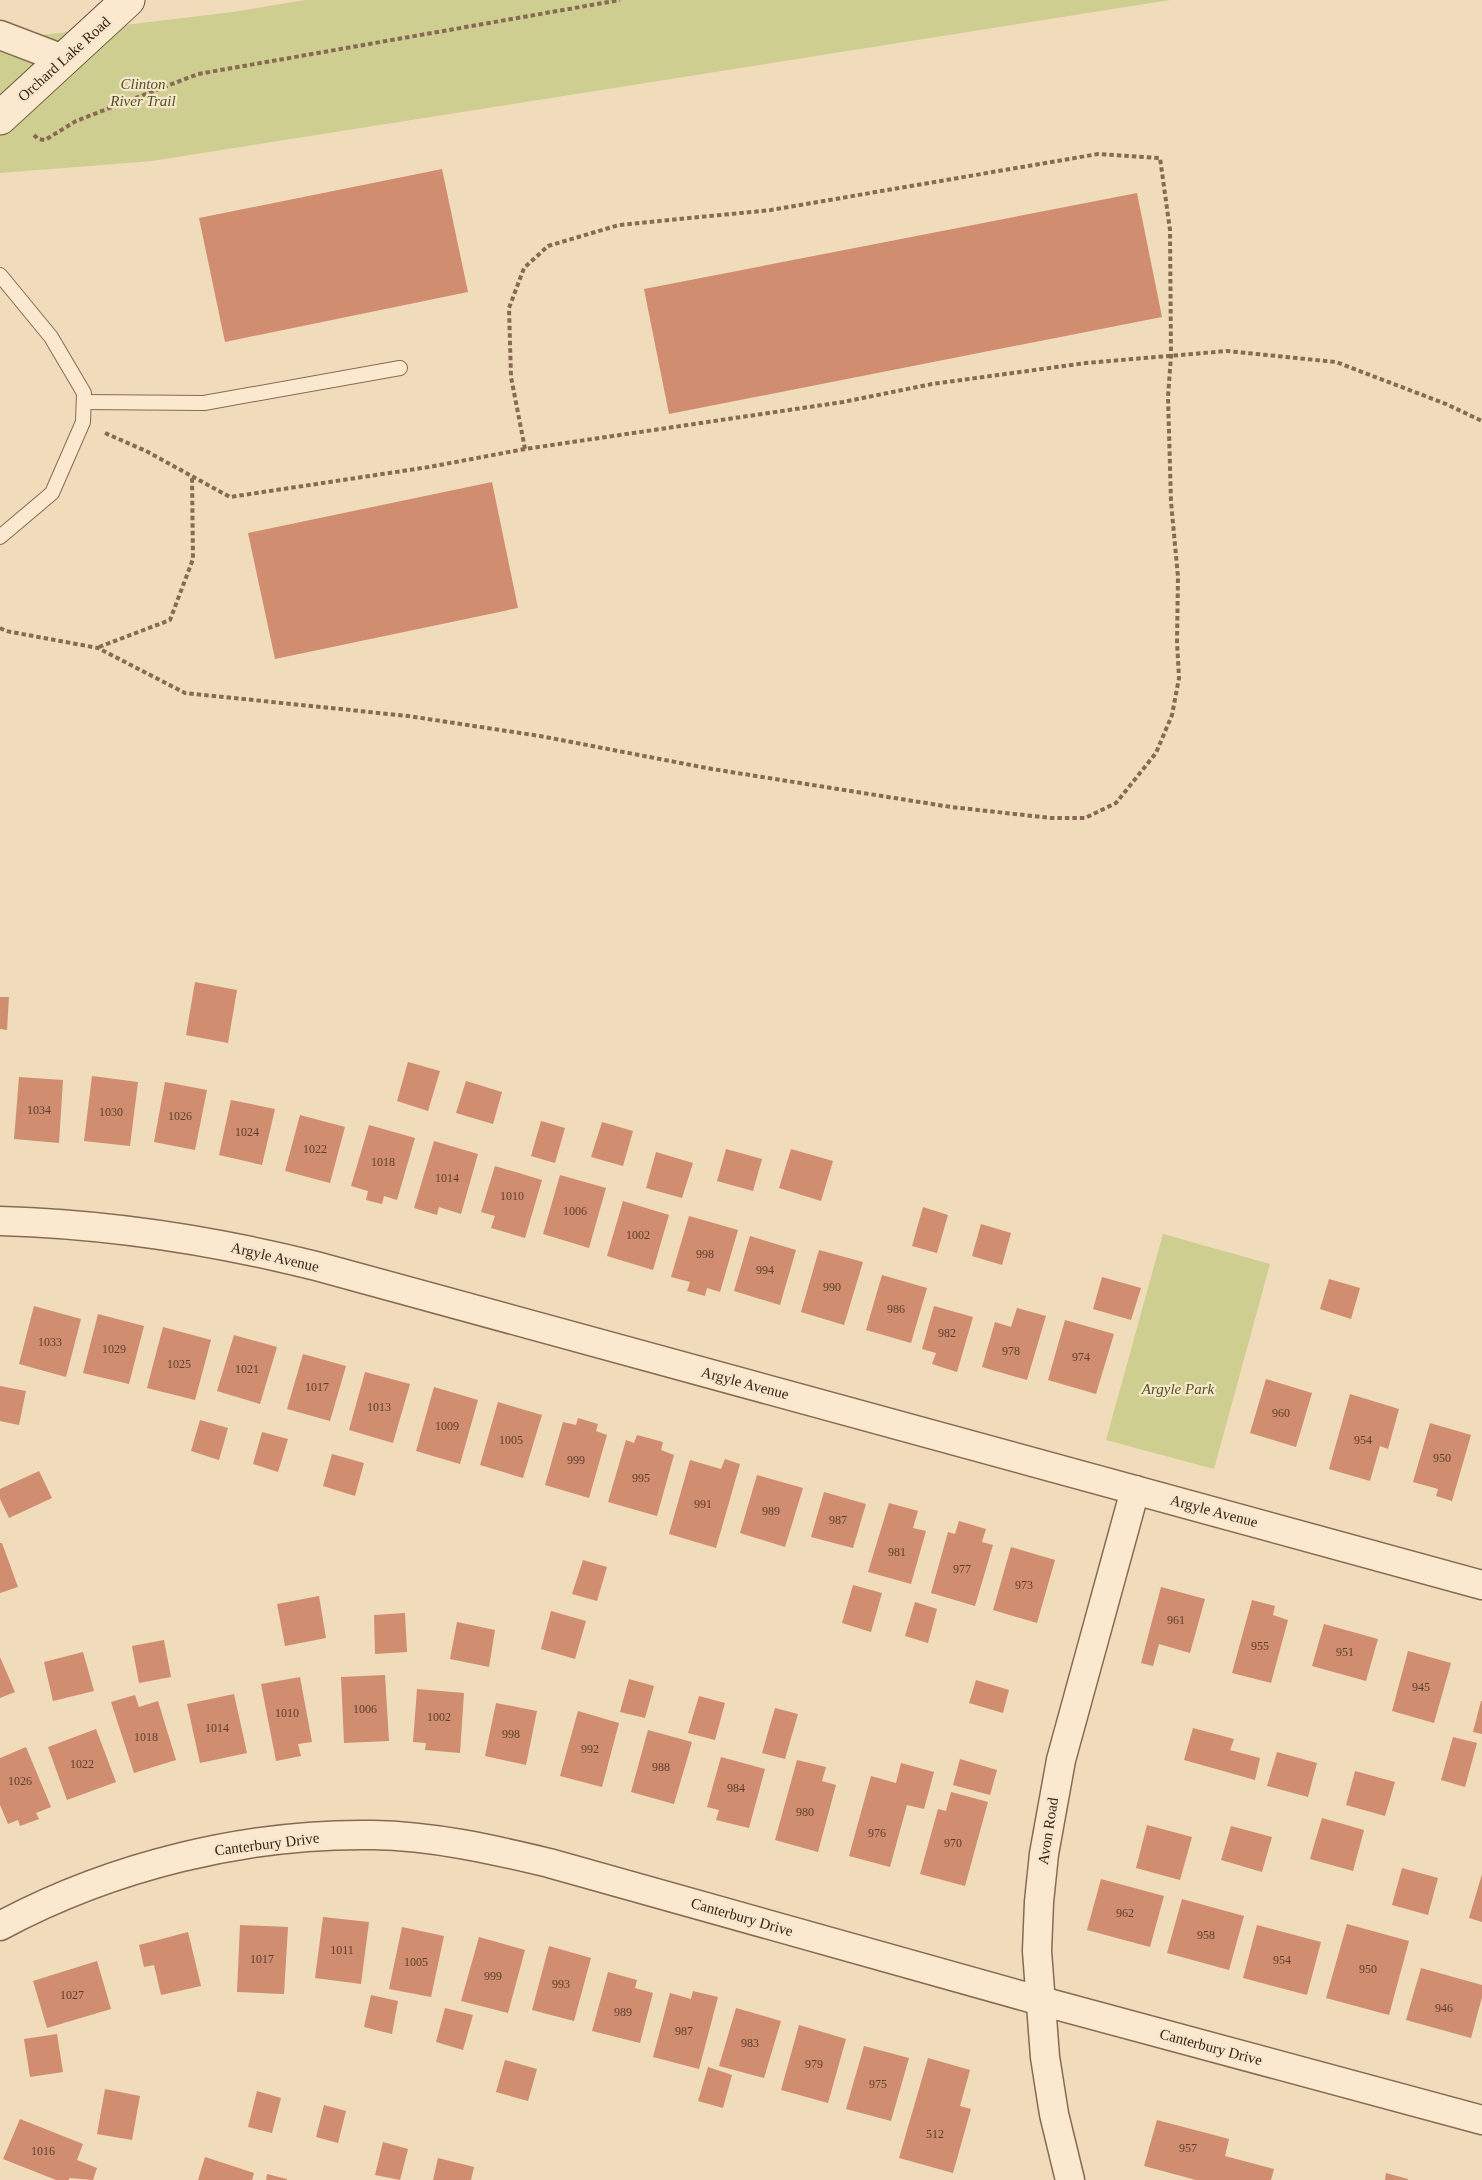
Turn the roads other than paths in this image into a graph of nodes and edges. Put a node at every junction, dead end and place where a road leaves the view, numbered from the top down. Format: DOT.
graph roads {
  1 [pos="128,0"];
  2 [pos="0,35"];
  3 [pos="63,59"];
  4 [pos="0,118"];
  5 [pos="0,275"];
  6 [pos="400,368"];
  7 [pos="84,402"];
  8 [pos="0,537"];
  9 [pos="0,1221"];
  10 [pos="1135,1490"];
  11 [pos="1482,1585"];
  12 [pos="1,1922"];
  13 [pos="1041,2001"];
  14 [pos="1482,2120"];
  15 [pos="1070,2180"];
  1 -- 3 [label="main road, Orchard Lake Road"];
  2 -- 3 [label="street"];
  3 -- 4 [label="main road, Orchard Lake Road"];
  5 -- 7 [label="lane"];
  6 -- 7 [label="lane"];
  7 -- 8 [label="lane"];
  9 -- 10 [label="street, Argyle Avenue"];
  10 -- 11 [label="street, Argyle Avenue"];
  10 -- 13 [label="street, Avon Road"];
  12 -- 13 [label="street, Canterbury Drive"];
  13 -- 14 [label="street, Canterbury Drive"];
  13 -- 15 [label="street, Avon Road"];
}
